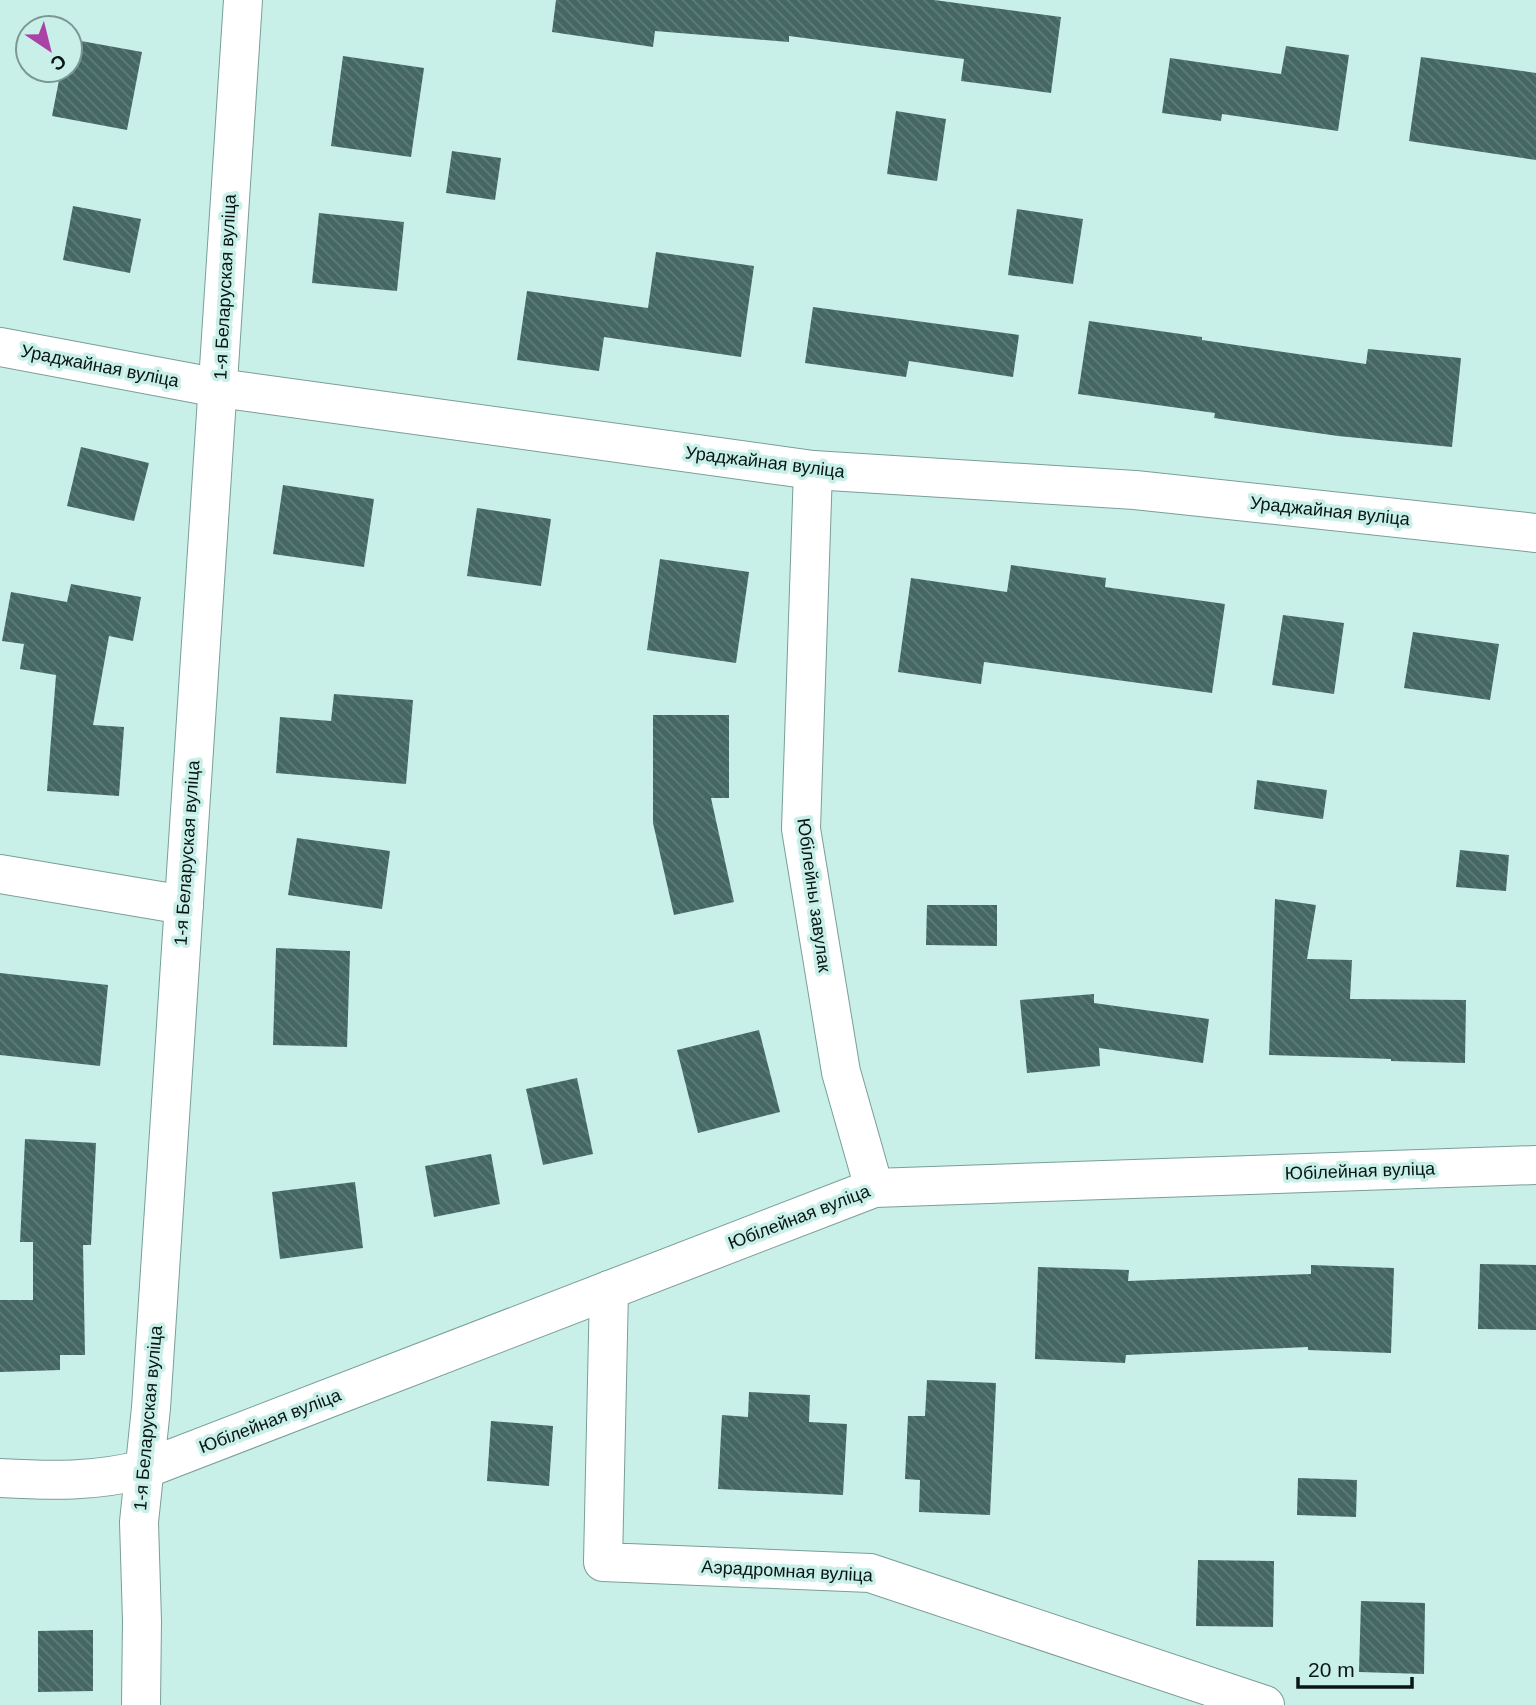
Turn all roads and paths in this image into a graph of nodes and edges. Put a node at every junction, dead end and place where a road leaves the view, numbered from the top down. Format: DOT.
graph roads {
  1 [pos="243,0"];
  2 [pos="0,347"];
  3 [pos="219,388"];
  4 [pos="813,470"];
  5 [pos="1536,533"];
  6 [pos="0,874"];
  7 [pos="184,905"];
  8 [pos="1536,1165"];
  9 [pos="874,1188"];
  10 [pos="609,1290"];
  11 [pos="145,1469"];
  12 [pos="0,1478"];
  13 [pos="141,1705"];
  14 [pos="1265,1705"];
  1 -- 3 [label="street, 1-я Беларуская вуліца"];
  2 -- 3 [label="street, Ураджайная вуліца"];
  3 -- 4 [label="street, Ураджайная вуліца"];
  3 -- 7 [label="street, 1-я Беларуская вуліца"];
  4 -- 5 [label="street, Ураджайная вуліца"];
  4 -- 9 [label="street, Юбілейны завулак"];
  6 -- 7 [label="street"];
  7 -- 11 [label="street, 1-я Беларуская вуліца"];
  8 -- 9 [label="street, Юбілейная вуліца"];
  9 -- 10 [label="street, Юбілейная вуліца"];
  10 -- 11 [label="street, Юбілейная вуліца"];
  10 -- 14 [label="street, Аэрадромная вуліца"];
  11 -- 12 [label="street"];
  11 -- 13 [label="street, 1-я Беларуская вуліца"];
}
